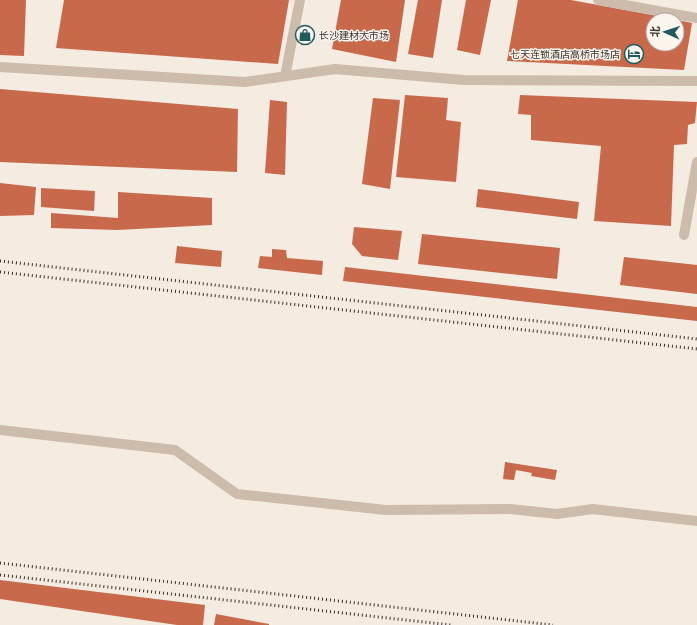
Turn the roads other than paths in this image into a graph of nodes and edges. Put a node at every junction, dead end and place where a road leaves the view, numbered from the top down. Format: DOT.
graph roads {
  1 [pos="300,0"];
  2 [pos="598,0"];
  3 [pos="697,18"];
  4 [pos="0,67"];
  5 [pos="286,76"];
  6 [pos="697,81"];
  7 [pos="697,162"];
  8 [pos="684,235"];
  9 [pos="0,430"];
  10 [pos="697,521"];
  1 -- 5 [label="street"];
  2 -- 3 [label="street"];
  4 -- 5 [label="street"];
  5 -- 6 [label="street"];
  7 -- 8 [label="street"];
  9 -- 10 [label="street"];
}
